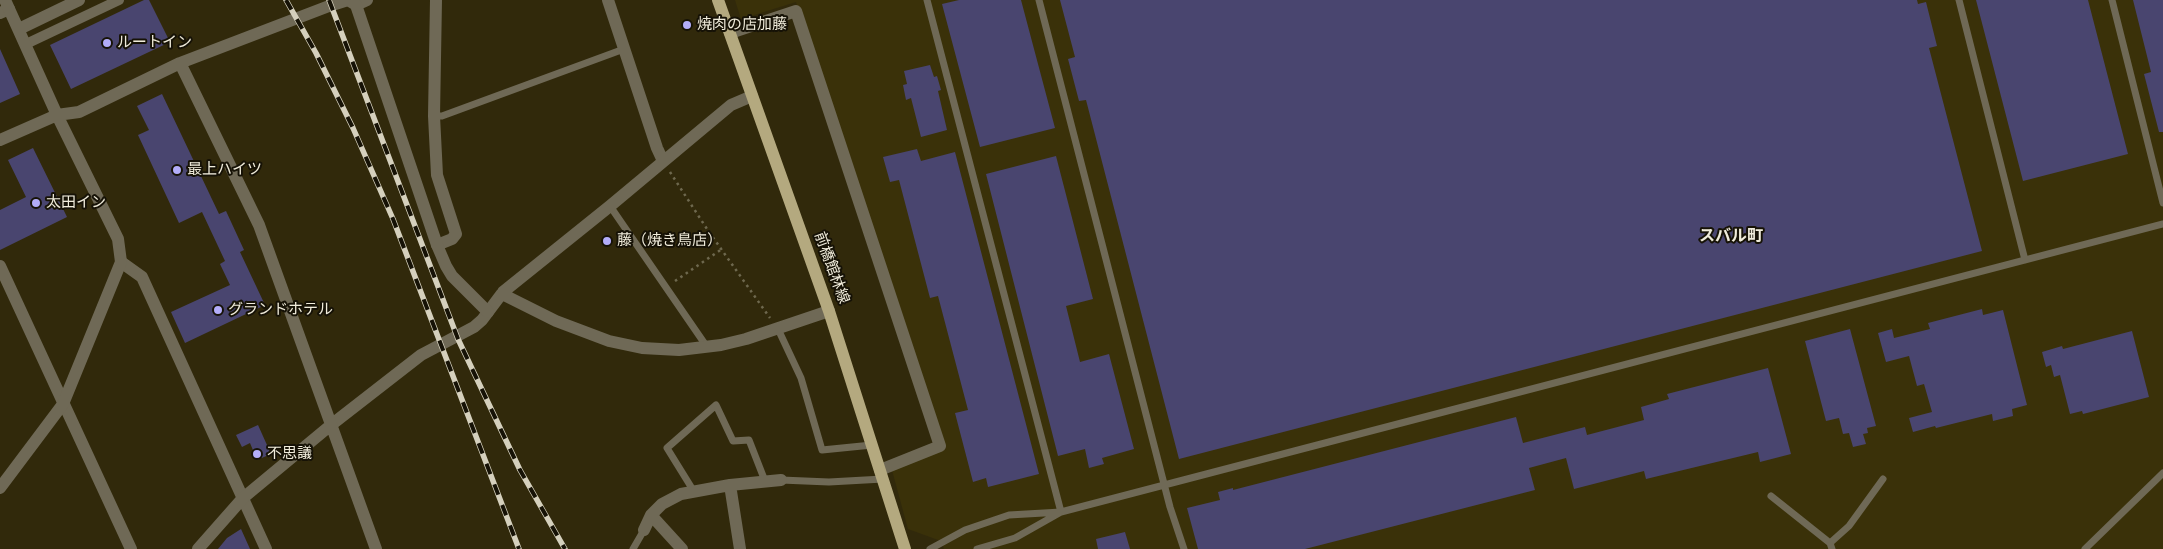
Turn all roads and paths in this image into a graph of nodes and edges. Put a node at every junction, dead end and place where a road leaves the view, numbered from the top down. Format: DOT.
graph roads {
  1 [pos="79,0"];
  2 [pos="119,0"];
  3 [pos="436,0"];
  4 [pos="608,0"];
  5 [pos="718,0"];
  6 [pos="927,0"];
  7 [pos="1040,0"];
  8 [pos="1958,0"];
  9 [pos="2112,0"];
  10 [pos="361,2"];
  11 [pos="5,7"];
  12 [pos="19,29"];
  13 [pos="730,33"];
  14 [pos="26,44"];
  15 [pos="624,49"];
  16 [pos="180,63"];
  17 [pos="752,96"];
  18 [pos="57,115"];
  19 [pos="434,116"];
  20 [pos="0,140"];
  21 [pos="663,160"];
  22 [pos="2163,203"];
  23 [pos="610,206"];
  24 [pos="2163,224"];
  25 [pos="437,245"];
  26 [pos="722,249"];
  27 [pos="2024,260"];
  28 [pos="121,262"];
  29 [pos="0,266"];
  30 [pos="667,287"];
  31 [pos="503,292"];
  32 [pos="829,311"];
  33 [pos="488,312"];
  34 [pos="778,329"];
  35 [pos="707,347"];
  36 [pos="63,404"];
  37 [pos="331,425"];
  38 [pos="872,445"];
  39 [pos="2163,474"];
  40 [pos="882,475"];
  41 [pos="1883,479"];
  42 [pos="780,480"];
  43 [pos="765,481"];
  44 [pos="730,484"];
  45 [pos="1165,486"];
  46 [pos="0,488"];
  47 [pos="693,490"];
  48 [pos="1771,496"];
  49 [pos="243,498"];
  50 [pos="1062,512"];
  51 [pos="652,515"];
  52 [pos="644,530"];
  53 [pos="1831,546"];
  54 [pos="131,549"];
  55 [pos="198,549"];
  56 [pos="266,549"];
  57 [pos="376,549"];
  58 [pos="634,549"];
  59 [pos="682,549"];
  60 [pos="740,549"];
  61 [pos="905,549"];
  62 [pos="930,549"];
  63 [pos="977,549"];
  64 [pos="1184,549"];
  65 [pos="2085,549"];
  1 -- 12 [label="street"];
  2 -- 14 [label="street"];
  3 -- 19 [label="street"];
  4 -- 15 [label="street"];
  5 -- 13 [label="main road, 前橋館林線"];
  6 -- 50 [label="lane"];
  7 -- 45 [label="lane"];
  8 -- 27 [label="lane"];
  9 -- 22 [label="lane"];
  10 -- 16 [label="street"];
  10 -- 25 [label="street"];
  11 -- 12 [label="street"];
  12 -- 14 [label="street"];
  13 -- 17 [label="main road, 前橋館林線"];
  13 -- 40 [label="street"];
  14 -- 18 [label="street"];
  15 -- 19 [label="lane"];
  15 -- 21 [label="street"];
  16 -- 18 [label="street"];
  16 -- 37 [label="street"];
  17 -- 21 [label="street"];
  17 -- 32 [label="main road, 前橋館林線"];
  18 -- 20 [label="street"];
  18 -- 28 [label="street"];
  19 -- 25 [label="street"];
  21 -- 23 [label="street"];
  21 -- 26 [label="path"];
  23 -- 30 [label="lane"];
  23 -- 31 [label="street"];
  24 -- 27 [label="lane"];
  25 -- 33 [label="street"];
  26 -- 30 [label="path"];
  26 -- 34 [label="path"];
  27 -- 45 [label="lane"];
  28 -- 36 [label="street"];
  28 -- 49 [label="street"];
  29 -- 36 [label="street"];
  30 -- 35 [label="lane"];
  31 -- 33 [label="street"];
  31 -- 35 [label="street"];
  32 -- 34 [label="street"];
  32 -- 38 [label="main road, 前橋館林線"];
  33 -- 37 [label="street"];
  34 -- 35 [label="street"];
  34 -- 38 [label="lane"];
  36 -- 46 [label="street"];
  36 -- 54 [label="street"];
  37 -- 49 [label="street"];
  37 -- 57 [label="street"];
  38 -- 40 [label="main road, 前橋館林線"];
  39 -- 65 [label="lane"];
  40 -- 42 [label="lane"];
  40 -- 61 [label="main road, 前橋館林線"];
  41 -- 53 [label="lane"];
  42 -- 43 [label="street"];
  43 -- 44 [label="street"];
  43 -- 47 [label="lane"];
  44 -- 47 [label="street"];
  44 -- 60 [label="street"];
  45 -- 50 [label="lane"];
  45 -- 64 [label="lane"];
  47 -- 51 [label="street"];
  48 -- 53 [label="lane"];
  49 -- 55 [label="street"];
  49 -- 56 [label="street"];
  50 -- 62 [label="lane"];
  50 -- 63 [label="lane"];
  51 -- 52 [label="street"];
  51 -- 59 [label="street"];
  52 -- 58 [label="lane"];
}
